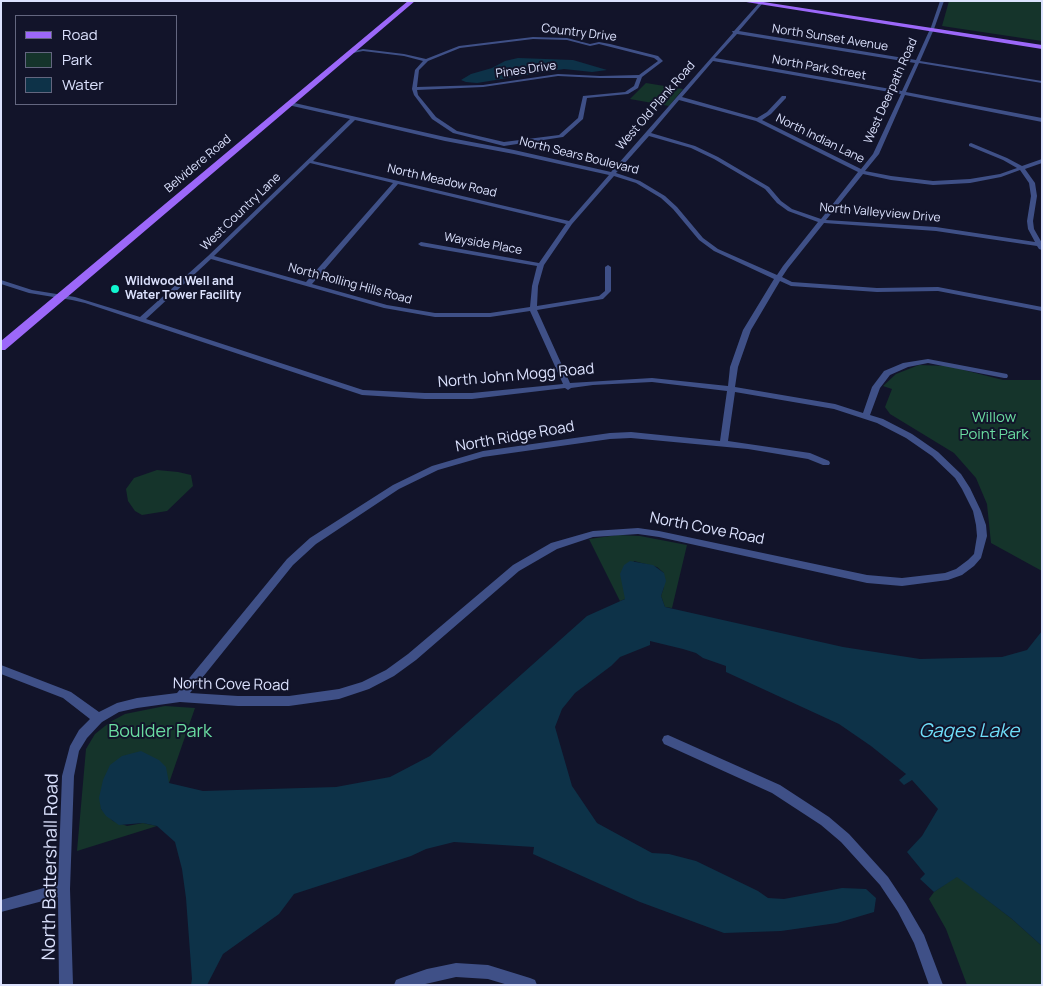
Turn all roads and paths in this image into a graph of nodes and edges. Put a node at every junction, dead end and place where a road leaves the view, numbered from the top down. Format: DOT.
graph roads {
  1 [pos="412,1"];
  2 [pos="743,1"];
  3 [pos="772,1"];
  4 [pos="942,1"];
  5 [pos="760,4"];
  6 [pos="842,14"];
  7 [pos="933,27"];
  8 [pos="734,32"];
  9 [pos="1042,42"];
  10 [pos="1042,47"];
  11 [pos="353,52"];
  12 [pos="426,60"];
  13 [pos="711,60"];
  14 [pos="916,62"];
  15 [pos="640,76"];
  16 [pos="1042,82"];
  17 [pos="414,89"];
  18 [pos="903,93"];
  19 [pos="784,97"];
  20 [pos="678,98"];
  21 [pos="290,104"];
  22 [pos="354,118"];
  23 [pos="758,120"];
  24 [pos="1042,120"];
  25 [pos="648,134"];
  26 [pos="971,145"];
  27 [pos="308,161"];
  28 [pos="1042,161"];
  29 [pos="1021,168"];
  30 [pos="862,172"];
  31 [pos="612,174"];
  32 [pos="397,182"];
  33 [pos="821,221"];
  34 [pos="570,223"];
  35 [pos="421,244"];
  36 [pos="1041,247"];
  37 [pos="210,257"];
  38 [pos="541,265"];
  39 [pos="608,267"];
  40 [pos="777,279"];
  41 [pos="1,282"];
  42 [pos="307,285"];
  43 [pos="60,297"];
  44 [pos="533,309"];
  45 [pos="1042,309"];
  46 [pos="141,320"];
  47 [pos="1,347"];
  48 [pos="1004,376"];
  49 [pos="568,387"];
  50 [pos="731,389"];
  51 [pos="866,416"];
  52 [pos="724,444"];
  53 [pos="826,463"];
  54 [pos="1,669"];
  55 [pos="180,697"];
  56 [pos="98,718"];
  57 [pos="668,740"];
  58 [pos="64,889"];
  59 [pos="1,906"];
  60 [pos="66,985"];
  61 [pos="402,985"];
  62 [pos="530,985"];
  63 [pos="936,985"];
  1 -- 11 [label="main road, Belvidere Road"];
  2 -- 5 [label="main road"];
  3 -- 6 [label="main road"];
  4 -- 7 [label="street"];
  5 -- 6 [label="main road"];
  5 -- 8 [label="street, West Old Plank Road"];
  6 -- 7 [label="main road"];
  6 -- 7 [label="main road"];
  7 -- 9 [label="main road"];
  7 -- 10 [label="main road"];
  7 -- 14 [label="street, West Deerpath Road"];
  8 -- 13 [label="street, West Old Plank Road"];
  8 -- 14 [label="street, North Sunset Avenue"];
  11 -- 12 [label="street, Country Drive"];
  11 -- 21 [label="main road, Belvidere Road"];
  12 -- 15 [label="street, Country Drive"];
  12 -- 17 [label="street"];
  13 -- 18 [label="street, North Park Street"];
  13 -- 20 [label="street, West Old Plank Road"];
  14 -- 16 [label="street, North Sunset Avenue"];
  14 -- 18 [label="street, West Deerpath Road"];
  15 -- 17 [label="street, Pines Drive"];
  15 -- 17 [label="street, Country Drive"];
  18 -- 24 [label="street, North Park Street"];
  18 -- 30 [label="street, West Deerpath Road"];
  19 -- 23 [label="street"];
  20 -- 23 [label="street, North Indian Lane"];
  20 -- 25 [label="street, West Old Plank Road"];
  21 -- 22 [label="street, North Sears Boulevard"];
  21 -- 43 [label="main road, Belvidere Road"];
  22 -- 27 [label="street, West Country Lane"];
  22 -- 31 [label="street, North Sears Boulevard"];
  23 -- 30 [label="street, North Indian Lane"];
  25 -- 31 [label="street, West Old Plank Road"];
  25 -- 33 [label="street, North Valleyview Drive"];
  26 -- 29 [label="street"];
  27 -- 32 [label="street, North Meadow Road"];
  27 -- 37 [label="street, West Country Lane"];
  28 -- 29 [label="street, North Indian Lane"];
  29 -- 30 [label="street, North Indian Lane"];
  29 -- 36 [label="street"];
  30 -- 33 [label="street, West Deerpath Road"];
  31 -- 34 [label="street, West Old Plank Road"];
  31 -- 40 [label="street, North Sears Boulevard"];
  32 -- 34 [label="street, North Meadow Road"];
  32 -- 42 [label="street"];
  33 -- 36 [label="street, North Valleyview Drive"];
  33 -- 40 [label="street, West Deerpath Road"];
  34 -- 38 [label="street, West Old Plank Road"];
  35 -- 38 [label="street, Wayside Place"];
  37 -- 42 [label="street, North Rolling Hills Road"];
  37 -- 46 [label="street, West Country Lane"];
  38 -- 44 [label="street, West Old Plank Road"];
  39 -- 44 [label="street, North Rolling Hills Road"];
  40 -- 45 [label="street, North Sears Boulevard"];
  40 -- 50 [label="street, West Deerpath Road"];
  41 -- 43 [label="street, North John Mogg Road"];
  42 -- 44 [label="street, North Rolling Hills Road"];
  43 -- 46 [label="street, North John Mogg Road"];
  43 -- 47 [label="main road, Belvidere Road"];
  44 -- 49 [label="street, West Old Plank Road"];
  46 -- 49 [label="street, North John Mogg Road"];
  48 -- 51 [label="street"];
  49 -- 50 [label="street, North John Mogg Road"];
  50 -- 51 [label="street, North John Mogg Road"];
  50 -- 52 [label="street, West Deerpath Road"];
  51 -- 55 [label="street, North Cove Road"];
  52 -- 53 [label="street, North Ridge Road"];
  52 -- 55 [label="street, North Ridge Road"];
  54 -- 56 [label="street"];
  55 -- 56 [label="street, North Cove Road"];
  56 -- 58 [label="street, North Battershall Road"];
  57 -- 63 [label="street"];
  58 -- 59 [label="street"];
  58 -- 60 [label="street, North Battershall Road"];
  61 -- 62 [label="street"];
}
